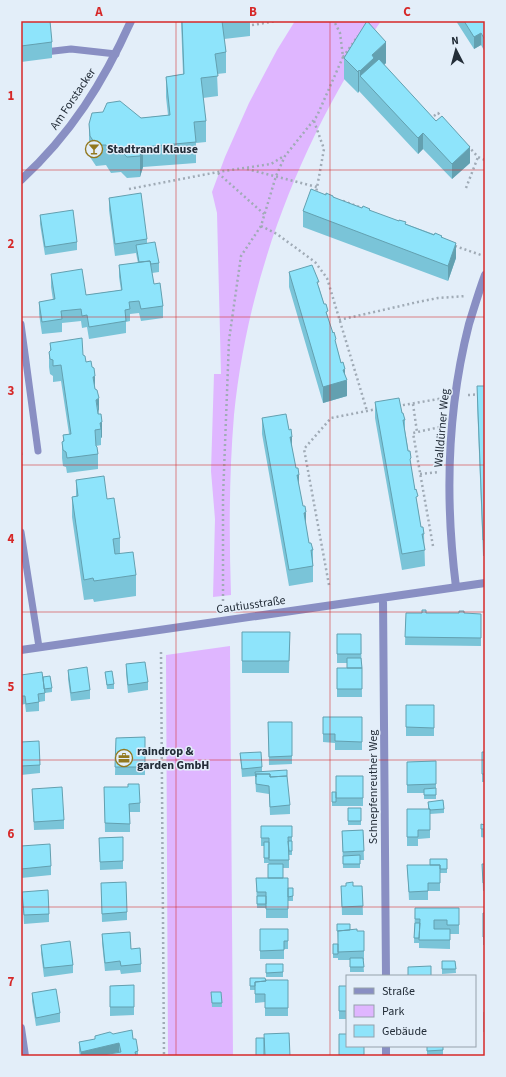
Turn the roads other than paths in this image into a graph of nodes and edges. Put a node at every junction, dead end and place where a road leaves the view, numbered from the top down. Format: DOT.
graph roads {
  1 [pos="131,21"];
  2 [pos="35,53"];
  3 [pos="116,54"];
  4 [pos="21,180"];
  5 [pos="484,278"];
  6 [pos="21,324"];
  7 [pos="38,451"];
  8 [pos="21,532"];
  9 [pos="485,583"];
  10 [pos="456,587"];
  11 [pos="383,598"];
  12 [pos="39,647"];
  13 [pos="21,650"];
  14 [pos="386,975"];
  15 [pos="21,1028"];
  16 [pos="25,1056"];
  1 -- 3 [label="street, Am Forstacker"];
  2 -- 3 [label="lane"];
  3 -- 4 [label="street, Am Forstacker"];
  5 -- 10 [label="street, Walldürner Weg"];
  6 -- 7 [label="lane"];
  8 -- 12 [label="lane"];
  9 -- 10 [label="street, Cautiusstraße"];
  10 -- 11 [label="street, Cautiusstraße"];
  11 -- 12 [label="street, Cautiusstraße"];
  11 -- 14 [label="street, Schnepfenreuther Weg"];
  12 -- 13 [label="street, Cautiusstraße"];
  15 -- 16 [label="street"];
}
